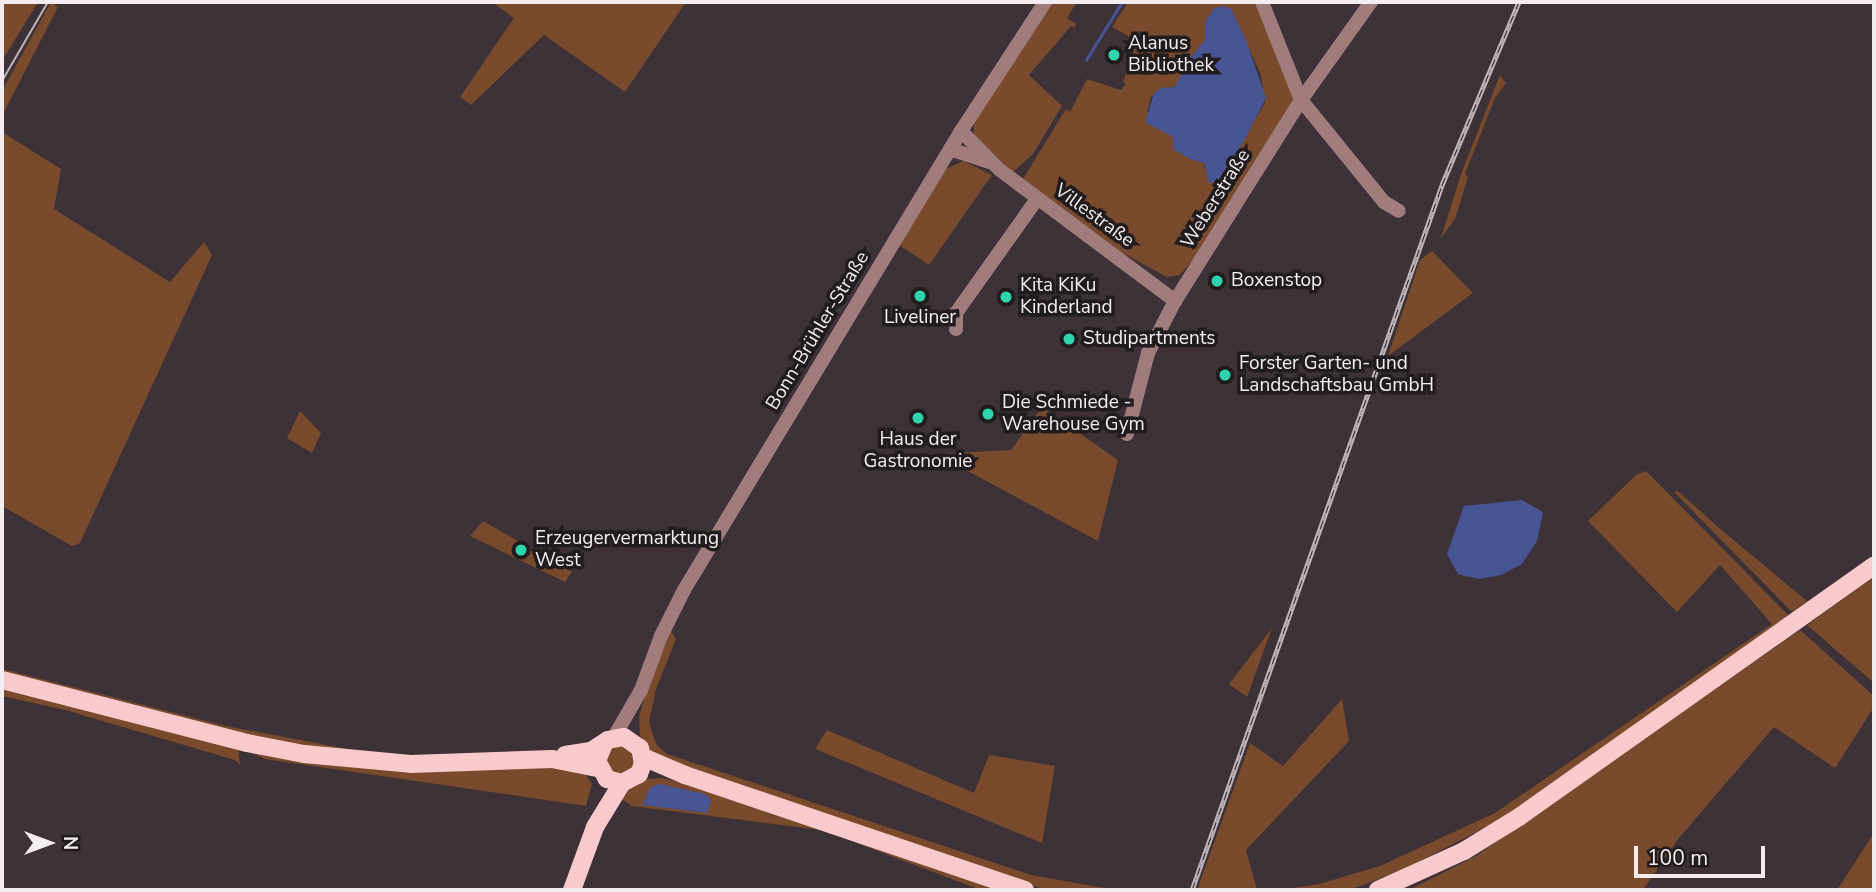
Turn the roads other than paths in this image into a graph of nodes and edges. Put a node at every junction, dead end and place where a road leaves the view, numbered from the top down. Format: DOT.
graph roads {
  1 [pos="1045,2"];
  2 [pos="1262,2"];
  3 [pos="1371,2"];
  4 [pos="1301,100"];
  5 [pos="961,131"];
  6 [pos="950,149"];
  7 [pos="990,162"];
  8 [pos="1037,199"];
  9 [pos="1399,211"];
  10 [pos="1175,301"];
  11 [pos="956,329"];
  12 [pos="1127,434"];
  13 [pos="1874,566"];
  14 [pos="2,680"];
  15 [pos="641,690"];
  16 [pos="609,741"];
  17 [pos="633,741"];
  18 [pos="552,759"];
  19 [pos="589,766"];
  20 [pos="641,766"];
  21 [pos="622,783"];
  22 [pos="596,827"];
  23 [pos="1387,889"];
  24 [pos="572,890"];
  25 [pos="1025,890"];
  1 -- 5 [label="street, Bonn-Brühler-Straße"];
  2 -- 4 [label="street"];
  3 -- 4 [label="street, Weberstraße"];
  4 -- 9 [label="street"];
  4 -- 10 [label="street, Weberstraße"];
  5 -- 6 [label="street, Bonn-Brühler-Straße"];
  5 -- 7 [label="street, Villestraße"];
  6 -- 7 [label="street, Villestraße"];
  6 -- 15 [label="street, Bonn-Brühler-Straße"];
  7 -- 8 [label="street, Villestraße"];
  8 -- 10 [label="street, Villestraße"];
  8 -- 11 [label="street"];
  10 -- 12 [label="street, Weberstraße"];
  13 -- 23 [label="main road"];
  14 -- 18 [label="main road"];
  15 -- 16 [label="street, Bonn-Brühler-Straße"];
  15 -- 17 [label="street, Bonn-Brühler-Straße"];
  16 -- 17 [label="main road"];
  16 -- 18 [label="main road"];
  16 -- 19 [label="main road"];
  17 -- 20 [label="main road"];
  18 -- 19 [label="main road"];
  19 -- 21 [label="main road"];
  19 -- 22 [label="main road"];
  20 -- 21 [label="main road"];
  20 -- 25 [label="main road"];
  21 -- 22 [label="main road"];
  22 -- 24 [label="main road"];
}
